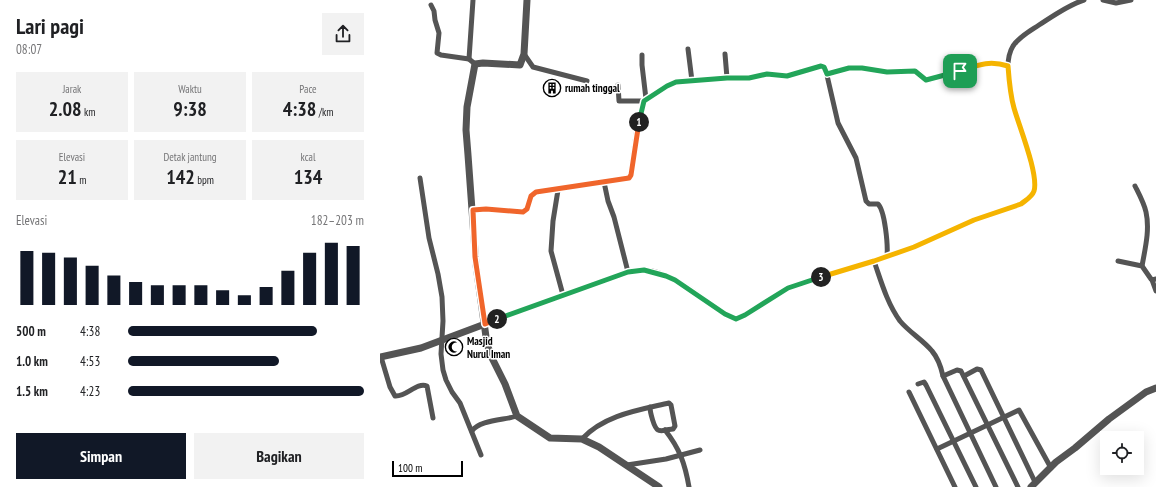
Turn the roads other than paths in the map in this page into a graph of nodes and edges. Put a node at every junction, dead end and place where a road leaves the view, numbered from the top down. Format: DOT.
graph roads {
  1 [pos="473,0"];
  2 [pos="527,0"];
  3 [pos="1084,0"];
  4 [pos="1104,0"];
  5 [pos="1131,0"];
  6 [pos="431,5"];
  7 [pos="688,49"];
  8 [pos="524,54"];
  9 [pos="725,54"];
  10 [pos="642,55"];
  11 [pos="472,62"];
  12 [pos="520,65"];
  13 [pos="1008,66"];
  14 [pos="533,67"];
  15 [pos="827,74"];
  16 [pos="727,78"];
  17 [pos="587,81"];
  18 [pos="692,81"];
  19 [pos="618,85"];
  20 [pos="645,100"];
  21 [pos="420,178"];
  22 [pos="604,182"];
  23 [pos="1135,186"];
  24 [pos="558,190"];
  25 [pos="473,210"];
  26 [pos="887,256"];
  27 [pos="874,261"];
  28 [pos="1118,261"];
  29 [pos="1142,266"];
  30 [pos="628,272"];
  31 [pos="1154,280"];
  32 [pos="1156,291"];
  33 [pos="563,295"];
  34 [pos="485,324"];
  35 [pos="442,341"];
  36 [pos="381,357"];
  37 [pos="943,376"];
  38 [pos="964,376"];
  39 [pos="918,384"];
  40 [pos="1156,388"];
  41 [pos="909,392"];
  42 [pos="650,408"];
  43 [pos="517,416"];
  44 [pos="1004,417"];
  45 [pos="433,418"];
  46 [pos="987,425"];
  47 [pos="665,430"];
  48 [pos="472,431"];
  49 [pos="970,433"];
  50 [pos="582,439"];
  51 [pos="954,441"];
  52 [pos="937,449"];
  53 [pos="700,450"];
  54 [pos="481,455"];
  55 [pos="682,455"];
  56 [pos="627,465"];
  57 [pos="1051,468"];
  58 [pos="1033,485"];
  59 [pos="658,487"];
  60 [pos="690,487"];
  61 [pos="955,487"];
  62 [pos="976,487"];
  63 [pos="996,487"];
  64 [pos="1018,487"];
  1 -- 11 [label="street"];
  2 -- 8 [label="street"];
  3 -- 13 [label="street"];
  4 -- 5 [label="street"];
  6 -- 11 [label="street"];
  7 -- 18 [label="street"];
  8 -- 12 [label="street"];
  8 -- 14 [label="street"];
  9 -- 16 [label="street"];
  10 -- 20 [label="street"];
  11 -- 12 [label="street"];
  11 -- 25 [label="street"];
  12 -- 14 [label="street"];
  13 -- 15 [label="street"];
  13 -- 26 [label="street"];
  14 -- 17 [label="street"];
  15 -- 16 [label="street"];
  15 -- 26 [label="street"];
  16 -- 18 [label="street"];
  18 -- 20 [label="street"];
  19 -- 20 [label="street"];
  20 -- 22 [label="street"];
  21 -- 35 [label="street"];
  22 -- 24 [label="street"];
  22 -- 30 [label="street"];
  23 -- 29 [label="street"];
  24 -- 25 [label="street"];
  24 -- 33 [label="street"];
  25 -- 34 [label="street"];
  26 -- 27 [label="street"];
  27 -- 30 [label="street"];
  27 -- 37 [label="street"];
  28 -- 29 [label="street"];
  29 -- 31 [label="street"];
  30 -- 33 [label="street"];
  31 -- 32 [label="street"];
  33 -- 34 [label="street"];
  34 -- 35 [label="street"];
  34 -- 43 [label="street"];
  35 -- 36 [label="street"];
  35 -- 48 [label="street"];
  36 -- 45 [label="street"];
  37 -- 38 [label="street"];
  37 -- 49 [label="street"];
  38 -- 44 [label="street"];
  38 -- 46 [label="street"];
  39 -- 51 [label="street"];
  40 -- 57 [label="street"];
  41 -- 52 [label="street"];
  42 -- 47 [label="street"];
  42 -- 47 [label="street"];
  42 -- 50 [label="street"];
  43 -- 48 [label="street"];
  43 -- 50 [label="street"];
  44 -- 46 [label="street"];
  44 -- 57 [label="street"];
  44 -- 58 [label="street"];
  46 -- 49 [label="street"];
  46 -- 64 [label="street"];
  47 -- 55 [label="street"];
  48 -- 54 [label="street"];
  49 -- 51 [label="street"];
  49 -- 63 [label="street"];
  50 -- 56 [label="street"];
  51 -- 52 [label="street"];
  51 -- 62 [label="street"];
  52 -- 61 [label="street"];
  53 -- 55 [label="street"];
  55 -- 56 [label="street"];
  55 -- 60 [label="street"];
  56 -- 59 [label="street"];
  57 -- 58 [label="street"];
}
